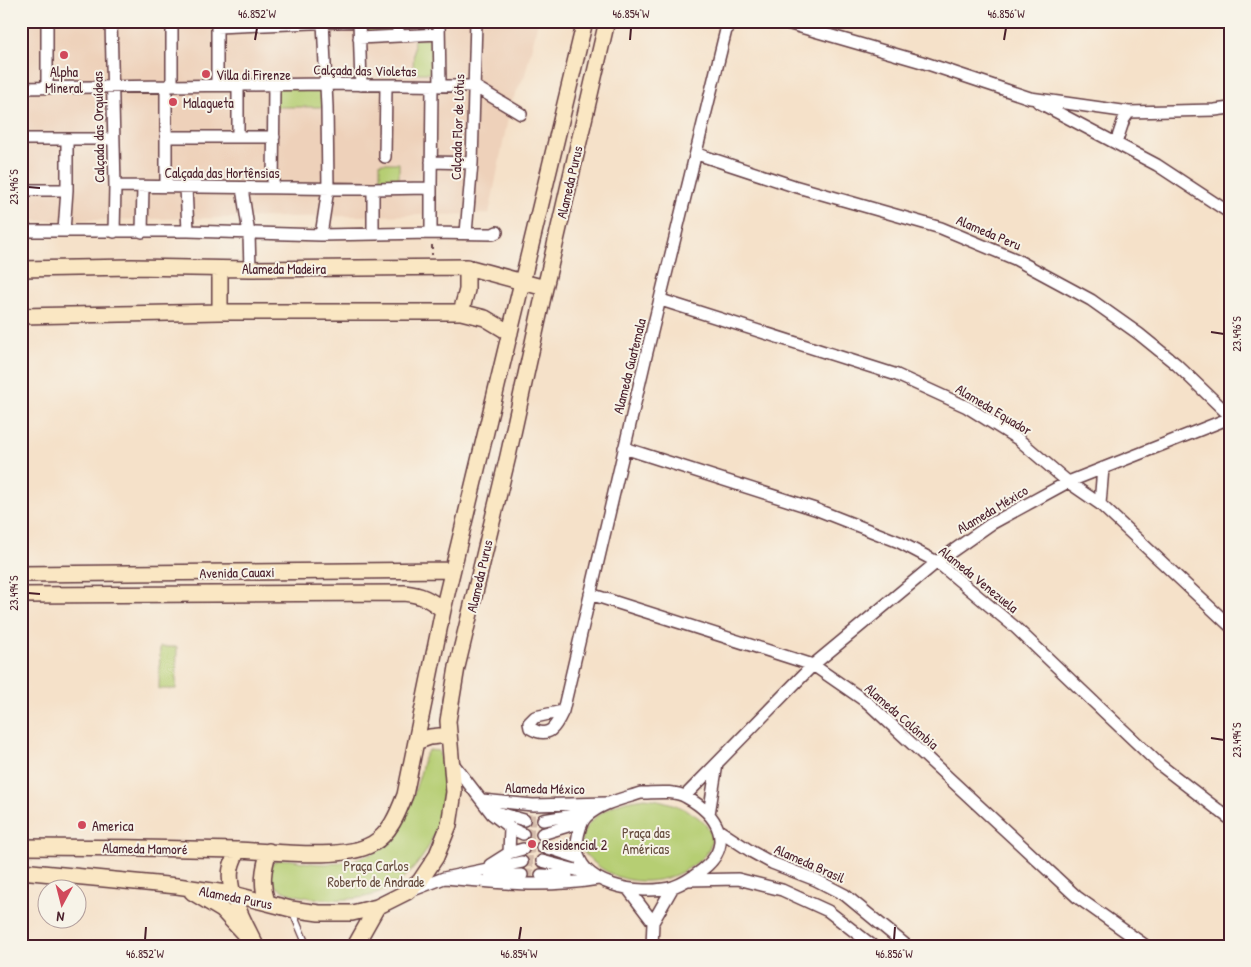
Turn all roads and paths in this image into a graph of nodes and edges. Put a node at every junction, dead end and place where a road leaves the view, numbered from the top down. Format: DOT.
graph roads {
  1 [pos="47,21"];
  2 [pos="111,21"];
  3 [pos="172,21"];
  4 [pos="398,21"];
  5 [pos="439,21"];
  6 [pos="476,21"];
  7 [pos="585,21"];
  8 [pos="607,21"];
  9 [pos="735,21"];
  10 [pos="780,21"];
  11 [pos="323,22"];
  12 [pos="281,23"];
  13 [pos="217,24"];
  14 [pos="439,34"];
  15 [pos="398,36"];
  16 [pos="359,38"];
  17 [pos="326,84"];
  18 [pos="216,85"];
  19 [pos="238,85"];
  20 [pos="274,85"];
  21 [pos="361,85"];
  22 [pos="112,86"];
  23 [pos="169,86"];
  24 [pos="386,86"];
  25 [pos="436,86"];
  26 [pos="474,86"];
  27 [pos="21,88"];
  28 [pos="47,88"];
  29 [pos="1030,98"];
  30 [pos="1230,108"];
  31 [pos="1129,112"];
  32 [pos="521,114"];
  33 [pos="238,137"];
  34 [pos="274,137"];
  35 [pos="166,138"];
  36 [pos="113,139"];
  37 [pos="21,140"];
  38 [pos="66,140"];
  39 [pos="1116,143"];
  40 [pos="697,154"];
  41 [pos="386,157"];
  42 [pos="431,162"];
  43 [pos="472,163"];
  44 [pos="115,186"];
  45 [pos="166,186"];
  46 [pos="430,186"];
  47 [pos="143,187"];
  48 [pos="186,187"];
  49 [pos="274,187"];
  50 [pos="242,188"];
  51 [pos="328,189"];
  52 [pos="373,189"];
  53 [pos="21,190"];
  54 [pos="67,190"];
  55 [pos="1230,214"];
  56 [pos="21,231"];
  57 [pos="64,231"];
  58 [pos="188,231"];
  59 [pos="114,232"];
  60 [pos="142,232"];
  61 [pos="497,232"];
  62 [pos="431,233"];
  63 [pos="466,233"];
  64 [pos="249,234"];
  65 [pos="373,234"];
  66 [pos="321,235"];
  67 [pos="433,267"];
  68 [pos="467,267"];
  69 [pos="21,269"];
  70 [pos="220,269"];
  71 [pos="250,269"];
  72 [pos="522,282"];
  73 [pos="544,288"];
  74 [pos="661,300"];
  75 [pos="220,312"];
  76 [pos="461,312"];
  77 [pos="21,316"];
  78 [pos="510,333"];
  79 [pos="1230,417"];
  80 [pos="624,448"];
  81 [pos="1103,468"];
  82 [pos="1075,483"];
  83 [pos="1100,504"];
  84 [pos="937,562"];
  85 [pos="452,570"];
  86 [pos="395,571"];
  87 [pos="234,572"];
  88 [pos="21,574"];
  89 [pos="223,593"];
  90 [pos="241,593"];
  91 [pos="393,593"];
  92 [pos="590,594"];
  93 [pos="21,595"];
  94 [pos="443,610"];
  95 [pos="1230,626"];
  96 [pos="813,665"];
  97 [pos="563,711"];
  98 [pos="449,735"];
  99 [pos="416,742"];
  100 [pos="452,762"];
  101 [pos="718,763"];
  102 [pos="685,796"];
  103 [pos="482,800"];
  104 [pos="609,803"];
  105 [pos="489,811"];
  106 [pos="596,811"];
  107 [pos="709,814"];
  108 [pos="585,818"];
  109 [pos="1230,819"];
  110 [pos="524,820"];
  111 [pos="543,820"];
  112 [pos="510,828"];
  113 [pos="720,831"];
  114 [pos="524,834"];
  115 [pos="542,834"];
  116 [pos="21,847"];
  117 [pos="522,848"];
  118 [pos="542,848"];
  119 [pos="238,850"];
  120 [pos="269,851"];
  121 [pos="509,853"];
  122 [pos="579,858"];
  123 [pos="542,861"];
  124 [pos="522,862"];
  125 [pos="484,869"];
  126 [pos="21,871"];
  127 [pos="468,874"];
  128 [pos="522,875"];
  129 [pos="541,875"];
  130 [pos="594,876"];
  131 [pos="444,878"];
  132 [pos="688,880"];
  133 [pos="177,886"];
  134 [pos="673,887"];
  135 [pos="628,889"];
  136 [pos="407,892"];
  137 [pos="234,894"];
  138 [pos="267,902"];
  139 [pos="377,907"];
  140 [pos="291,909"];
  141 [pos="653,922"];
  142 [pos="255,946"];
  143 [pos="308,946"];
  144 [pos="355,946"];
  145 [pos="652,946"];
  146 [pos="873,946"];
  147 [pos="907,946"];
  148 [pos="1146,946"];
  1 -- 28 [label="street"];
  2 -- 22 [label="street, Calçada das Orquídeas"];
  3 -- 23 [label="street"];
  4 -- 15 [label="street"];
  5 -- 14 [label="street"];
  6 -- 26 [label="street, Calçada Flor de Lótus"];
  7 -- 72 [label="main road, Alameda Purus"];
  8 -- 73 [label="main road, Alameda Purus"];
  9 -- 40 [label="street, Alameda Guatemala"];
  10 -- 29 [label="street"];
  11 -- 12 [label="street"];
  11 -- 16 [label="street"];
  11 -- 17 [label="street"];
  12 -- 13 [label="street"];
  13 -- 18 [label="street"];
  14 -- 15 [label="street"];
  14 -- 25 [label="street"];
  15 -- 16 [label="street"];
  16 -- 21 [label="street"];
  17 -- 20 [label="street, Calçada das Violetas"];
  17 -- 21 [label="street, Calçada das Violetas"];
  17 -- 51 [label="street"];
  18 -- 19 [label="street, Calçada das Violetas"];
  18 -- 23 [label="street, Calçada das Violetas"];
  19 -- 20 [label="street, Calçada das Violetas"];
  19 -- 33 [label="street"];
  20 -- 34 [label="street"];
  21 -- 24 [label="street, Calçada das Violetas"];
  22 -- 23 [label="street, Calçada das Violetas"];
  22 -- 28 [label="street, Calçada das Violetas"];
  22 -- 36 [label="street, Calçada das Orquídeas"];
  23 -- 35 [label="street"];
  24 -- 25 [label="street, Calçada das Violetas"];
  24 -- 41 [label="street"];
  25 -- 26 [label="street, Calçada das Violetas"];
  25 -- 42 [label="street"];
  26 -- 32 [label="street"];
  26 -- 43 [label="street, Calçada Flor de Lótus"];
  27 -- 28 [label="street, Calçada das Violetas"];
  29 -- 31 [label="street"];
  29 -- 39 [label="street"];
  30 -- 31 [label="street"];
  31 -- 39 [label="street"];
  33 -- 34 [label="street"];
  33 -- 35 [label="street"];
  34 -- 49 [label="street"];
  35 -- 45 [label="street"];
  36 -- 38 [label="street"];
  36 -- 44 [label="street, Calçada das Orquídeas"];
  37 -- 38 [label="street"];
  38 -- 54 [label="street"];
  39 -- 55 [label="street"];
  40 -- 74 [label="street, Alameda Guatemala"];
  40 -- 79 [label="street, Alameda Peru"];
  42 -- 43 [label="street"];
  42 -- 46 [label="street"];
  43 -- 63 [label="street, Calçada Flor de Lótus"];
  44 -- 47 [label="street, Calçada das Hortênsias"];
  44 -- 59 [label="street, Calçada das Orquídeas"];
  45 -- 47 [label="street, Calçada das Hortênsias"];
  45 -- 48 [label="street, Calçada das Hortênsias"];
  46 -- 52 [label="street, Calçada das Hortênsias"];
  46 -- 62 [label="street"];
  47 -- 60 [label="street"];
  48 -- 50 [label="street, Calçada das Hortênsias"];
  48 -- 58 [label="street"];
  49 -- 50 [label="street, Calçada das Hortênsias"];
  49 -- 51 [label="street, Calçada das Hortênsias"];
  50 -- 64 [label="street"];
  51 -- 52 [label="street, Calçada das Hortênsias"];
  51 -- 66 [label="street"];
  52 -- 65 [label="street"];
  53 -- 54 [label="street"];
  54 -- 57 [label="street"];
  56 -- 57 [label="street"];
  57 -- 59 [label="street"];
  58 -- 60 [label="street"];
  58 -- 64 [label="street"];
  59 -- 60 [label="street"];
  61 -- 63 [label="street"];
  62 -- 63 [label="street"];
  62 -- 65 [label="street"];
  62 -- 67 [label="path"];
  64 -- 66 [label="street"];
  64 -- 71 [label="street"];
  65 -- 66 [label="street"];
  67 -- 68 [label="main road, Alameda Madeira"];
  67 -- 71 [label="main road, Alameda Madeira"];
  68 -- 72 [label="main road, Alameda Madeira"];
  68 -- 76 [label="main road"];
  69 -- 70 [label="main road, Alameda Madeira"];
  70 -- 71 [label="main road, Alameda Madeira"];
  70 -- 75 [label="main road"];
  72 -- 73 [label="main road, Alameda Madeira"];
  72 -- 78 [label="main road, Alameda Purus"];
  73 -- 98 [label="main road, Alameda Purus"];
  74 -- 80 [label="street, Alameda Guatemala"];
  74 -- 82 [label="street, Alameda Equador"];
  75 -- 76 [label="main road"];
  75 -- 77 [label="main road"];
  76 -- 78 [label="main road"];
  78 -- 85 [label="main road, Alameda Purus"];
  79 -- 81 [label="street, Alameda México"];
  80 -- 84 [label="street, Alameda Venezuela"];
  80 -- 92 [label="street, Alameda Guatemala"];
  81 -- 82 [label="street, Alameda México"];
  81 -- 83 [label="street"];
  82 -- 83 [label="street, Alameda Equador"];
  82 -- 84 [label="street, Alameda México"];
  83 -- 95 [label="street, Alameda Equador"];
  84 -- 96 [label="street, Alameda México"];
  84 -- 109 [label="street, Alameda Venezuela"];
  85 -- 86 [label="main road, Avenida Cauaxi"];
  85 -- 94 [label="main road, Alameda Purus"];
  86 -- 87 [label="main road, Avenida Cauaxi"];
  86 -- 91 [label="main road"];
  87 -- 88 [label="main road, Avenida Cauaxi"];
  87 -- 89 [label="main road"];
  87 -- 90 [label="main road"];
  89 -- 90 [label="main road, Avenida Cauaxi"];
  89 -- 93 [label="main road, Avenida Cauaxi"];
  90 -- 91 [label="main road, Avenida Cauaxi"];
  91 -- 94 [label="main road, Avenida Cauaxi"];
  92 -- 96 [label="street, Alameda Colômbia"];
  92 -- 97 [label="street, Alameda Guatemala"];
  94 -- 99 [label="main road, Alameda Purus"];
  96 -- 101 [label="street, Alameda México"];
  96 -- 148 [label="street, Alameda Colômbia"];
  98 -- 99 [label="main road"];
  98 -- 100 [label="main road, Alameda Purus"];
  99 -- 120 [label="main road, Alameda Purus"];
  100 -- 103 [label="street"];
  100 -- 136 [label="main road, Alameda Purus"];
  101 -- 102 [label="street, Alameda México"];
  101 -- 107 [label="street"];
  102 -- 104 [label="street"];
  102 -- 107 [label="street"];
  103 -- 104 [label="street, Alameda México"];
  103 -- 105 [label="street"];
  104 -- 106 [label="street"];
  105 -- 110 [label="street"];
  105 -- 112 [label="street"];
  106 -- 108 [label="street"];
  106 -- 111 [label="street"];
  107 -- 113 [label="street"];
  108 -- 115 [label="street"];
  108 -- 122 [label="street"];
  112 -- 114 [label="street"];
  112 -- 121 [label="street"];
  113 -- 132 [label="street"];
  113 -- 147 [label="street, Alameda Brasil"];
  116 -- 119 [label="main road, Alameda Mamoré"];
  117 -- 121 [label="street"];
  118 -- 122 [label="street"];
  119 -- 120 [label="main road, Alameda Mamoré"];
  119 -- 137 [label="main road"];
  120 -- 138 [label="main road"];
  121 -- 125 [label="street"];
  122 -- 130 [label="street"];
  123 -- 130 [label="street"];
  124 -- 125 [label="street"];
  125 -- 127 [label="street"];
  126 -- 133 [label="main road"];
  127 -- 128 [label="street"];
  127 -- 131 [label="street"];
  129 -- 130 [label="street"];
  130 -- 131 [label="street"];
  130 -- 135 [label="street"];
  131 -- 136 [label="street"];
  132 -- 134 [label="street"];
  132 -- 146 [label="street"];
  133 -- 137 [label="main road, Alameda Purus"];
  133 -- 142 [label="main road"];
  134 -- 135 [label="street"];
  134 -- 141 [label="street"];
  135 -- 141 [label="street"];
  136 -- 139 [label="main road, Alameda Purus"];
  137 -- 138 [label="main road, Alameda Purus"];
  137 -- 142 [label="main road"];
  138 -- 140 [label="main road, Alameda Purus"];
  139 -- 140 [label="main road, Alameda Purus"];
  139 -- 144 [label="main road"];
  140 -- 143 [label="lane"];
  141 -- 145 [label="street"];
}
